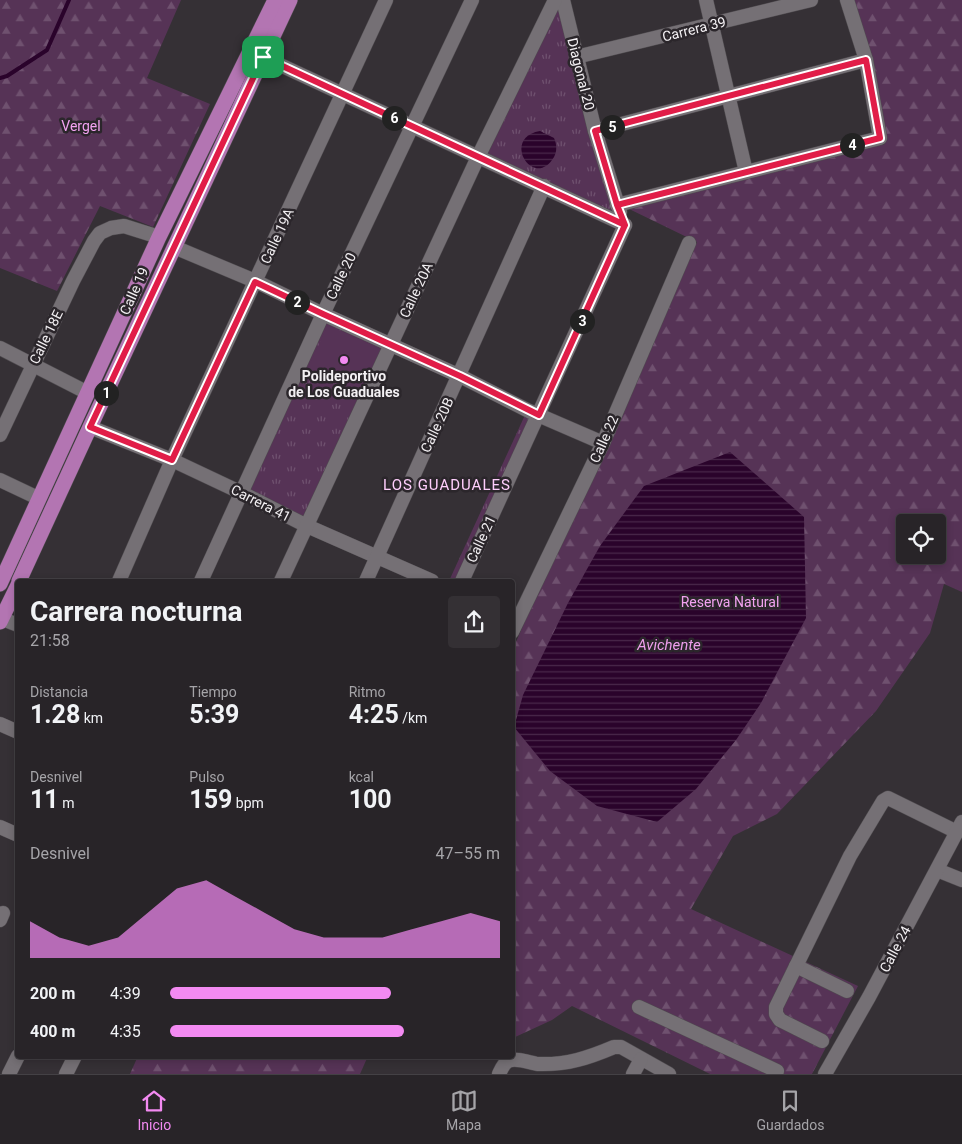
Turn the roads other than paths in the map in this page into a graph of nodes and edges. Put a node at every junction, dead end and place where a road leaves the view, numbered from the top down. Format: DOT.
graph roads {
  1 [pos="274,0"];
  2 [pos="290,0"];
  3 [pos="386,0"];
  4 [pos="472,0"];
  5 [pos="555,0"];
  6 [pos="563,0"];
  7 [pos="706,0"];
  8 [pos="811,0"];
  9 [pos="847,0"];
  10 [pos="711,25"];
  11 [pos="263,57"];
  12 [pos="576,57"];
  13 [pos="866,60"];
  14 [pos="344,94"];
  15 [pos="728,96"];
  16 [pos="413,126"];
  17 [pos="595,131"];
  18 [pos="478,157"];
  19 [pos="746,172"];
  20 [pos="544,186"];
  21 [pos="617,205"];
  22 [pos="625,225"];
  23 [pos="159,237"];
  24 [pos="689,243"];
  25 [pos="174,247"];
  26 [pos="255,282"];
  27 [pos="323,314"];
  28 [pos="390,345"];
  29 [pos="0,348"];
  30 [pos="33,364"];
  31 [pos="460,376"];
  32 [pos="88,392"];
  33 [pos="4,413"];
  34 [pos="539,415"];
  35 [pos="90,427"];
  36 [pos="0,435"];
  37 [pos="603,443"];
  38 [pos="172,460"];
  39 [pos="0,480"];
  40 [pos="242,493"];
  41 [pos="38,498"];
  42 [pos="307,526"];
  43 [pos="377,558"];
  44 [pos="20,579"];
  45 [pos="120,579"];
  46 [pos="202,579"];
  47 [pos="282,579"];
  48 [pos="367,579"];
  49 [pos="427,579"];
  50 [pos="463,579"];
  51 [pos="0,584"];
  52 [pos="15,591"];
  53 [pos="1,619"];
  54 [pos="515,622"];
  55 [pos="15,624"];
  56 [pos="0,724"];
  57 [pos="15,731"];
  58 [pos="0,827"];
  59 [pos="959,827"];
  60 [pos="15,834"];
  61 [pos="937,870"];
  62 [pos="962,880"];
  63 [pos="796,966"];
  64 [pos="847,991"];
  65 [pos="640,1007"];
  66 [pos="822,1041"];
  67 [pos="16,1059"];
  68 [pos="74,1059"];
  69 [pos="641,1059"];
  70 [pos="568,1068"];
  71 [pos="9,1074"];
  72 [pos="66,1074"];
  73 [pos="499,1074"];
  74 [pos="633,1074"];
  75 [pos="668,1074"];
  76 [pos="776,1074"];
  77 [pos="825,1074"];
  1 -- 23 [label="main road, Calle 19"];
  2 -- 11 [label="main road, Calle 19"];
  3 -- 14 [label="street, Calle 19A"];
  4 -- 16 [label="street, Calle 20"];
  5 -- 18 [label="street, Calle 20A"];
  6 -- 12 [label="street, Diagonal 20"];
  7 -- 10 [label="street"];
  8 -- 10 [label="street, Carrera 39"];
  9 -- 13 [label="street"];
  10 -- 12 [label="street, Carrera 39"];
  10 -- 15 [label="street"];
  11 -- 14 [label="street"];
  11 -- 25 [label="main road, Calle 19"];
  12 -- 17 [label="street, Diagonal 20"];
  13 -- 15 [label="street"];
  13 -- 19 [label="street"];
  14 -- 16 [label="street"];
  14 -- 26 [label="street, Calle 19A"];
  15 -- 17 [label="street"];
  15 -- 19 [label="street"];
  16 -- 18 [label="street"];
  16 -- 27 [label="street, Calle 20"];
  17 -- 21 [label="street, Diagonal 20"];
  18 -- 20 [label="street"];
  18 -- 28 [label="street, Calle 20A"];
  19 -- 21 [label="street"];
  20 -- 22 [label="street"];
  20 -- 31 [label="street, Calle 20B"];
  21 -- 22 [label="street"];
  22 -- 34 [label="street, Calle 21"];
  23 -- 30 [label="street, Calle 18E"];
  23 -- 32 [label="main road, Calle 19"];
  24 -- 37 [label="street, Calle 22"];
  25 -- 26 [label="street"];
  25 -- 35 [label="main road, Calle 19"];
  26 -- 27 [label="street"];
  26 -- 38 [label="street, Calle 19A"];
  27 -- 28 [label="street"];
  27 -- 40 [label="street, Calle 20"];
  28 -- 31 [label="street"];
  28 -- 42 [label="street, Calle 20A"];
  29 -- 30 [label="street"];
  30 -- 32 [label="street"];
  30 -- 33 [label="street, Calle 18E"];
  31 -- 34 [label="street"];
  31 -- 43 [label="street, Calle 20B"];
  32 -- 41 [label="main road, Calle 19"];
  33 -- 36 [label="street, Calle 18E"];
  34 -- 37 [label="street"];
  34 -- 50 [label="street, Calle 21"];
  35 -- 38 [label="street, Carrera 41"];
  35 -- 44 [label="main road, Calle 19"];
  37 -- 54 [label="street, Calle 22"];
  38 -- 40 [label="street, Carrera 41"];
  38 -- 45 [label="street, Calle 19A"];
  39 -- 41 [label="street"];
  40 -- 42 [label="street, Carrera 41"];
  40 -- 46 [label="street, Calle 20"];
  41 -- 51 [label="main road, Calle 19"];
  42 -- 43 [label="street, Carrera 41"];
  42 -- 47 [label="street, Calle 20A"];
  43 -- 48 [label="street, Calle 20B"];
  43 -- 49 [label="street, Carrera 41"];
  52 -- 53 [label="main road"];
  53 -- 55 [label="street"];
  56 -- 57 [label="street"];
  58 -- 60 [label="street"];
  59 -- 61 [label="street, Calle 24"];
  59 -- 63 [label="street"];
  61 -- 62 [label="street"];
  61 -- 77 [label="street, Calle 24"];
  63 -- 64 [label="street"];
  63 -- 66 [label="street"];
  65 -- 76 [label="street"];
  67 -- 71 [label="street"];
  68 -- 72 [label="street"];
  69 -- 70 [label="street"];
  69 -- 74 [label="street"];
  69 -- 75 [label="street"];
  70 -- 73 [label="street"];
}
